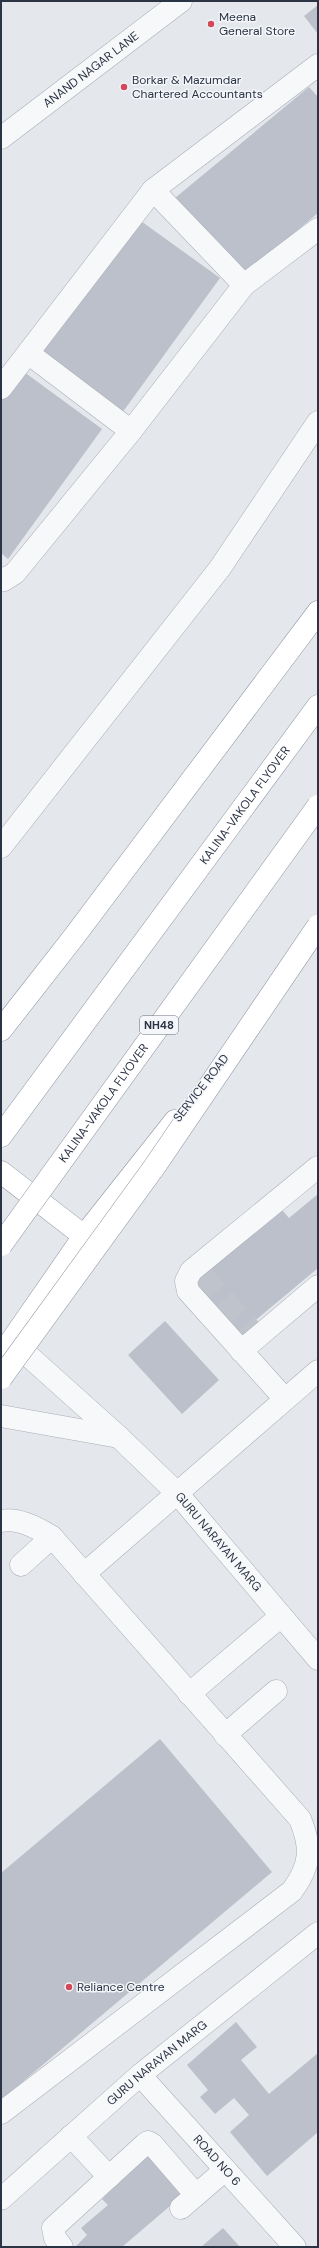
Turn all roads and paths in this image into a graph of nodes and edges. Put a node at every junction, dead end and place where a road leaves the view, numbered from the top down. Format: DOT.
graph roads {
  1 [pos="181,1"];
  2 [pos="318,65"];
  3 [pos="1,138"];
  4 [pos="153,190"];
  5 [pos="318,229"];
  6 [pos="244,285"];
  7 [pos="28,353"];
  8 [pos="1,388"];
  9 [pos="318,422"];
  10 [pos="131,431"];
  11 [pos="1,578"];
  12 [pos="318,612"];
  13 [pos="318,706"];
  14 [pos="318,806"];
  15 [pos="1,847"];
  16 [pos="318,926"];
  17 [pos="318,940"];
  18 [pos="1,1030"];
  19 [pos="1,1136"];
  20 [pos="318,1167"];
  21 [pos="1,1172"];
  22 [pos="84,1236"];
  23 [pos="1,1245"];
  24 [pos="318,1286"];
  25 [pos="7,1349"];
  26 [pos="241,1351"];
  27 [pos="318,1371"];
  28 [pos="1,1378"];
  29 [pos="285,1399"];
  30 [pos="1,1416"];
  31 [pos="119,1437"];
  32 [pos="177,1494"];
  33 [pos="1,1521"];
  34 [pos="52,1537"];
  35 [pos="21,1565"];
  36 [pos="84,1574"];
  37 [pos="281,1616"];
  38 [pos="318,1659"];
  39 [pos="276,1691"];
  40 [pos="189,1694"];
  41 [pos="225,1735"];
  42 [pos="318,1933"];
  43 [pos="140,2075"];
  44 [pos="1,2113"];
  45 [pos="71,2136"];
  46 [pos="225,2170"];
  47 [pos="109,2176"];
  48 [pos="1,2199"];
  49 [pos="62,2247"];
  50 [pos="294,2247"];
  1 -- 3 [label="street, ANAND NAGAR LANE"];
  2 -- 4 [label="street"];
  4 -- 6 [label="street"];
  4 -- 7 [label="street"];
  5 -- 6 [label="street"];
  6 -- 10 [label="street"];
  7 -- 8 [label="street"];
  7 -- 10 [label="street"];
  9 -- 15 [label="street"];
  10 -- 11 [label="street"];
  12 -- 18 [label="highway"];
  13 -- 19 [label="highway, KALINA-VAKOLA FLYOVER"];
  14 -- 23 [label="highway, KALINA-VAKOLA FLYOVER / NH48, bridge"];
  16 -- 28 [label="highway, bridge"];
  17 -- 22 [label="highway, SERVICE ROAD"];
  20 -- 26 [label="street"];
  21 -- 22 [label="highway"];
  22 -- 25 [label="highway, SERVICE ROAD"];
  24 -- 26 [label="street"];
  25 -- 31 [label="street"];
  26 -- 29 [label="street"];
  27 -- 29 [label="street, GURU NARAYAN MARG"];
  29 -- 32 [label="street, GURU NARAYAN MARG"];
  30 -- 31 [label="street"];
  31 -- 32 [label="street"];
  32 -- 36 [label="street"];
  32 -- 37 [label="street, GURU NARAYAN MARG"];
  33 -- 34 [label="street"];
  34 -- 35 [label="street"];
  34 -- 36 [label="street"];
  36 -- 40 [label="street"];
  37 -- 38 [label="street, GURU NARAYAN MARG"];
  37 -- 40 [label="street"];
  39 -- 41 [label="street"];
  40 -- 41 [label="street"];
  41 -- 44 [label="street"];
  42 -- 43 [label="street, GURU NARAYAN MARG"];
  43 -- 45 [label="street, GURU NARAYAN MARG"];
  43 -- 46 [label="street, ROAD NO 6"];
  45 -- 47 [label="street"];
  45 -- 48 [label="street, GURU NARAYAN MARG"];
  46 -- 47 [label="street"];
  46 -- 50 [label="street, ROAD NO 6"];
  47 -- 49 [label="street"];
}
